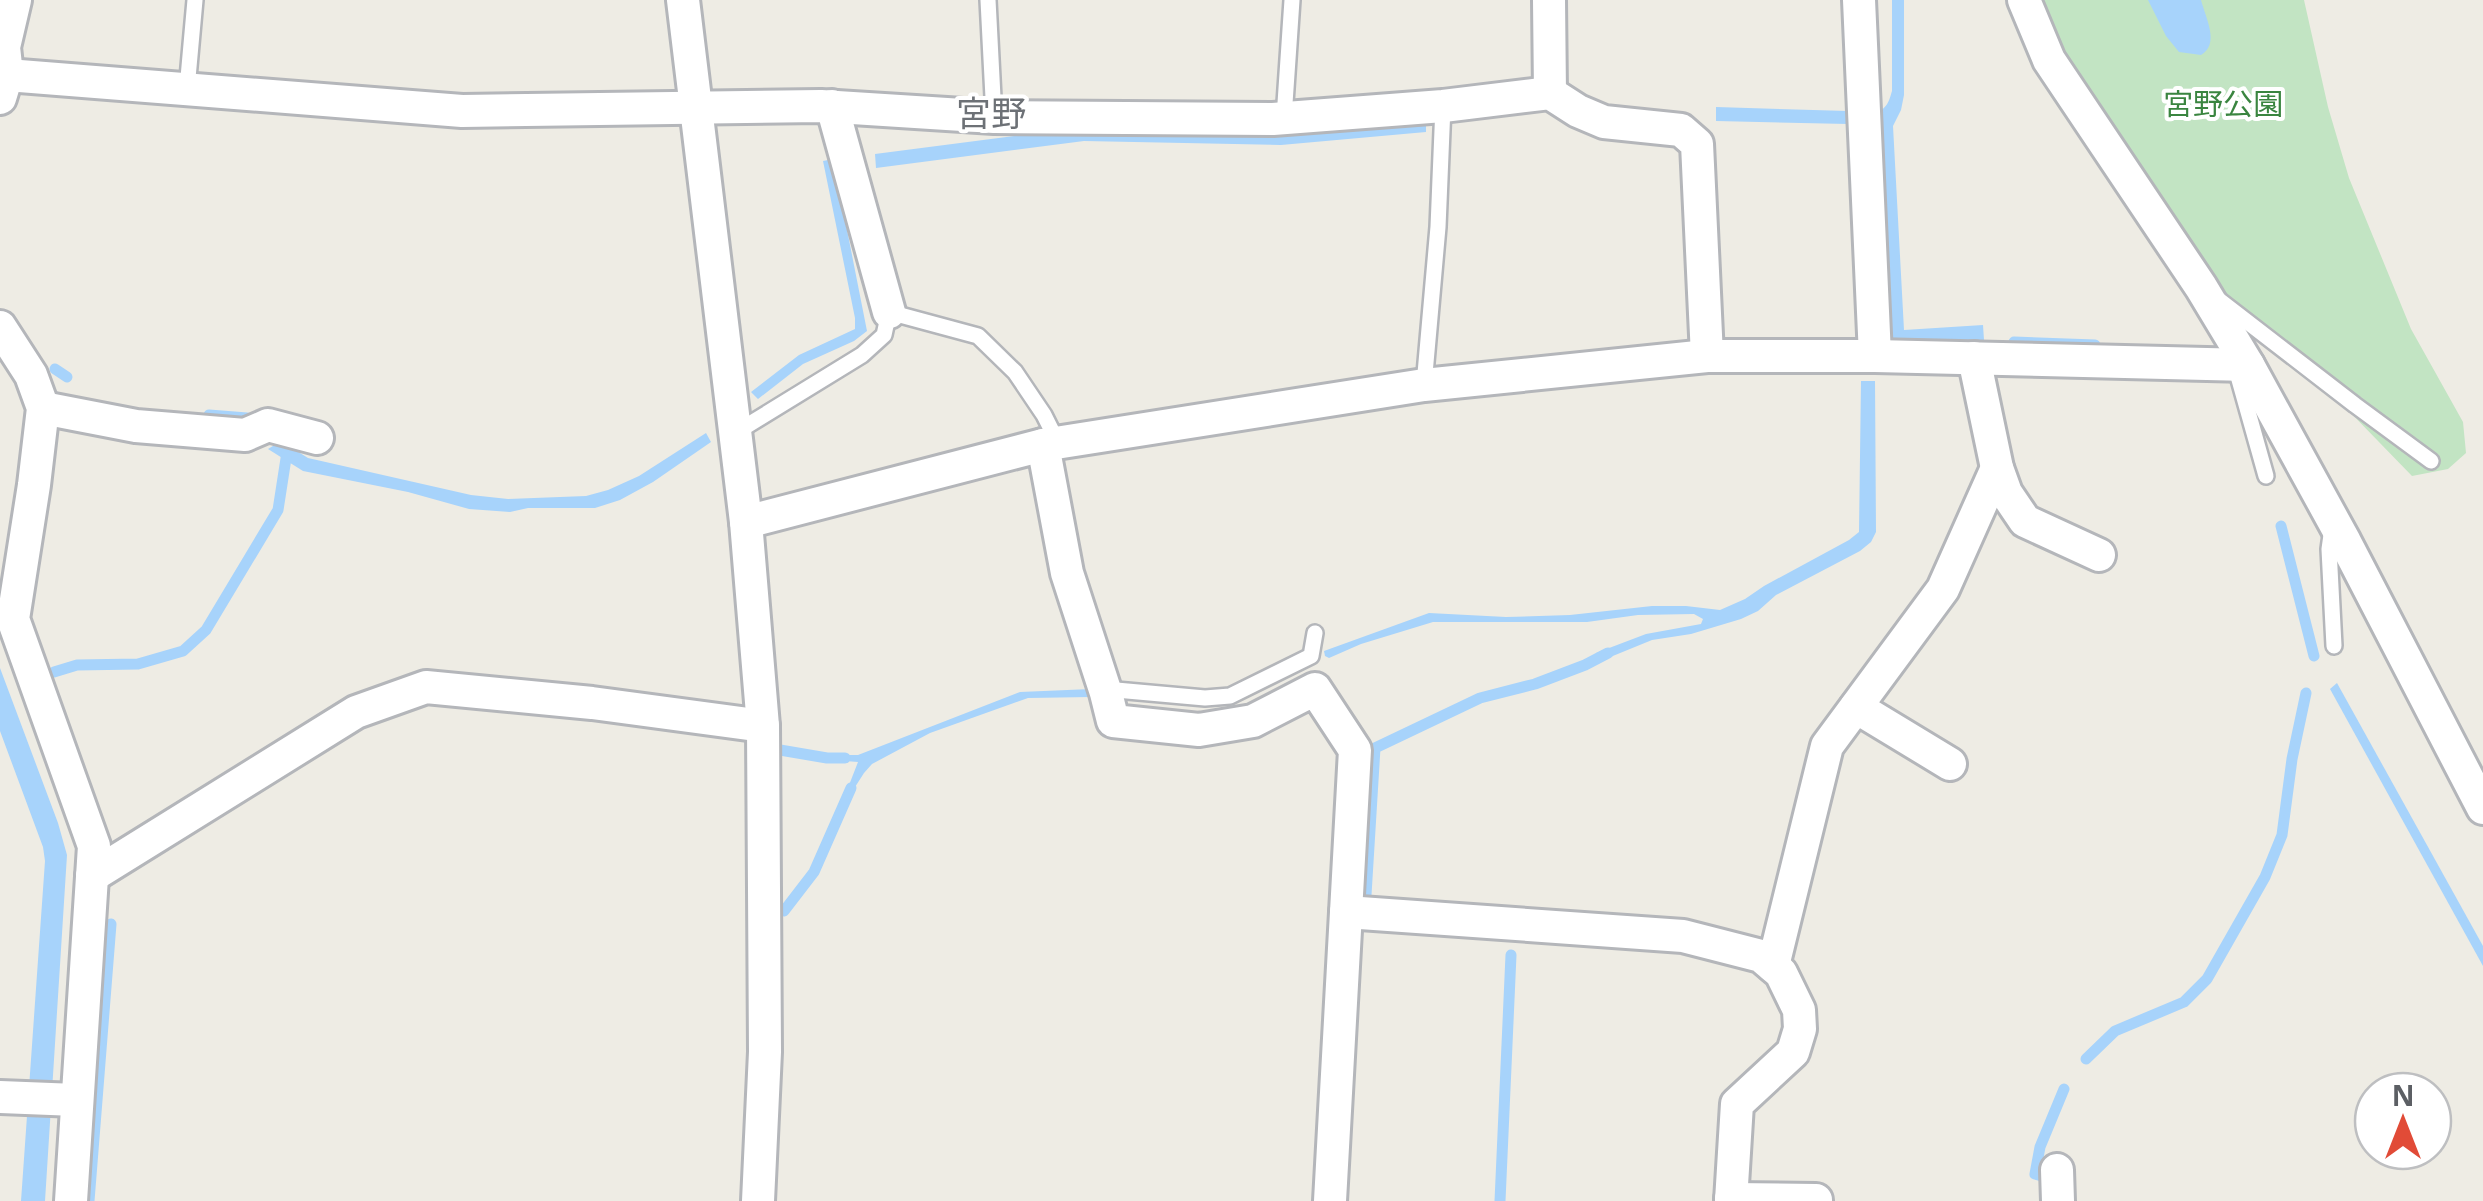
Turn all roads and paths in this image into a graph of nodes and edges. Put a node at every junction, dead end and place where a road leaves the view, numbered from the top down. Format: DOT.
graph roads {
  1 [pos="15,0"];
  2 [pos="195,0"];
  3 [pos="683,0"];
  4 [pos="988,0"];
  5 [pos="1292,0"];
  6 [pos="1549,0"];
  7 [pos="1859,0"];
  8 [pos="2024,0"];
  9 [pos="4,87"];
  10 [pos="187,89"];
  11 [pos="1550,93"];
  12 [pos="832,106"];
  13 [pos="1443,106"];
  14 [pos="696,109"];
  15 [pos="994,117"];
  16 [pos="1284,118"];
  17 [pos="2202,287"];
  18 [pos="889,312"];
  19 [pos="0,327"];
  20 [pos="1707,356"];
  21 [pos="1875,356"];
  22 [pos="1974,358"];
  23 [pos="2242,365"];
  24 [pos="1424,384"];
  25 [pos="43,408"];
  26 [pos="735,433"];
  27 [pos="317,438"];
  28 [pos="1050,444"];
  29 [pos="2431,461"];
  30 [pos="1996,468"];
  31 [pos="2266,476"];
  32 [pos="2332,518"];
  33 [pos="746,522"];
  34 [pos="2099,554"];
  35 [pos="1316,633"];
  36 [pos="2334,646"];
  37 [pos="1104,688"];
  38 [pos="1856,706"];
  39 [pos="763,726"];
  40 [pos="1950,764"];
  41 [pos="2483,808"];
  42 [pos="92,876"];
  43 [pos="1346,912"];
  44 [pos="1773,966"];
  45 [pos="11,1097"];
  46 [pos="66,1099"];
  47 [pos="1731,1200"];
  48 [pos="1816,1200"];
  49 [pos="71,1201"];
  50 [pos="758,1201"];
  51 [pos="1330,1201"];
  1 -- 9 [label="street"];
  2 -- 10 [label="lane"];
  3 -- 14 [label="street"];
  4 -- 15 [label="lane"];
  5 -- 16 [label="lane"];
  6 -- 11 [label="street"];
  7 -- 21 [label="street"];
  8 -- 17 [label="street"];
  9 -- 10 [label="street"];
  10 -- 14 [label="street"];
  11 -- 13 [label="street"];
  11 -- 20 [label="street"];
  12 -- 14 [label="street"];
  12 -- 15 [label="street"];
  12 -- 18 [label="street"];
  13 -- 16 [label="street"];
  13 -- 24 [label="lane"];
  14 -- 26 [label="street"];
  15 -- 16 [label="street"];
  17 -- 23 [label="street"];
  17 -- 29 [label="lane"];
  18 -- 26 [label="lane"];
  18 -- 28 [label="lane"];
  19 -- 25 [label="street"];
  20 -- 21 [label="street"];
  20 -- 24 [label="street"];
  21 -- 22 [label="street"];
  22 -- 23 [label="street"];
  22 -- 30 [label="street"];
  23 -- 31 [label="lane"];
  23 -- 32 [label="street"];
  24 -- 28 [label="street"];
  25 -- 27 [label="street"];
  25 -- 42 [label="street"];
  26 -- 33 [label="street"];
  28 -- 33 [label="street"];
  28 -- 37 [label="street"];
  30 -- 34 [label="street"];
  30 -- 38 [label="street"];
  32 -- 36 [label="lane"];
  32 -- 41 [label="street"];
  33 -- 39 [label="street"];
  35 -- 37 [label="lane"];
  37 -- 43 [label="street"];
  38 -- 40 [label="street"];
  38 -- 44 [label="street"];
  39 -- 42 [label="street"];
  39 -- 50 [label="street"];
  42 -- 46 [label="street"];
  43 -- 44 [label="street"];
  43 -- 51 [label="street"];
  44 -- 47 [label="street"];
  45 -- 46 [label="street"];
  46 -- 49 [label="street"];
  47 -- 48 [label="street"];
}
